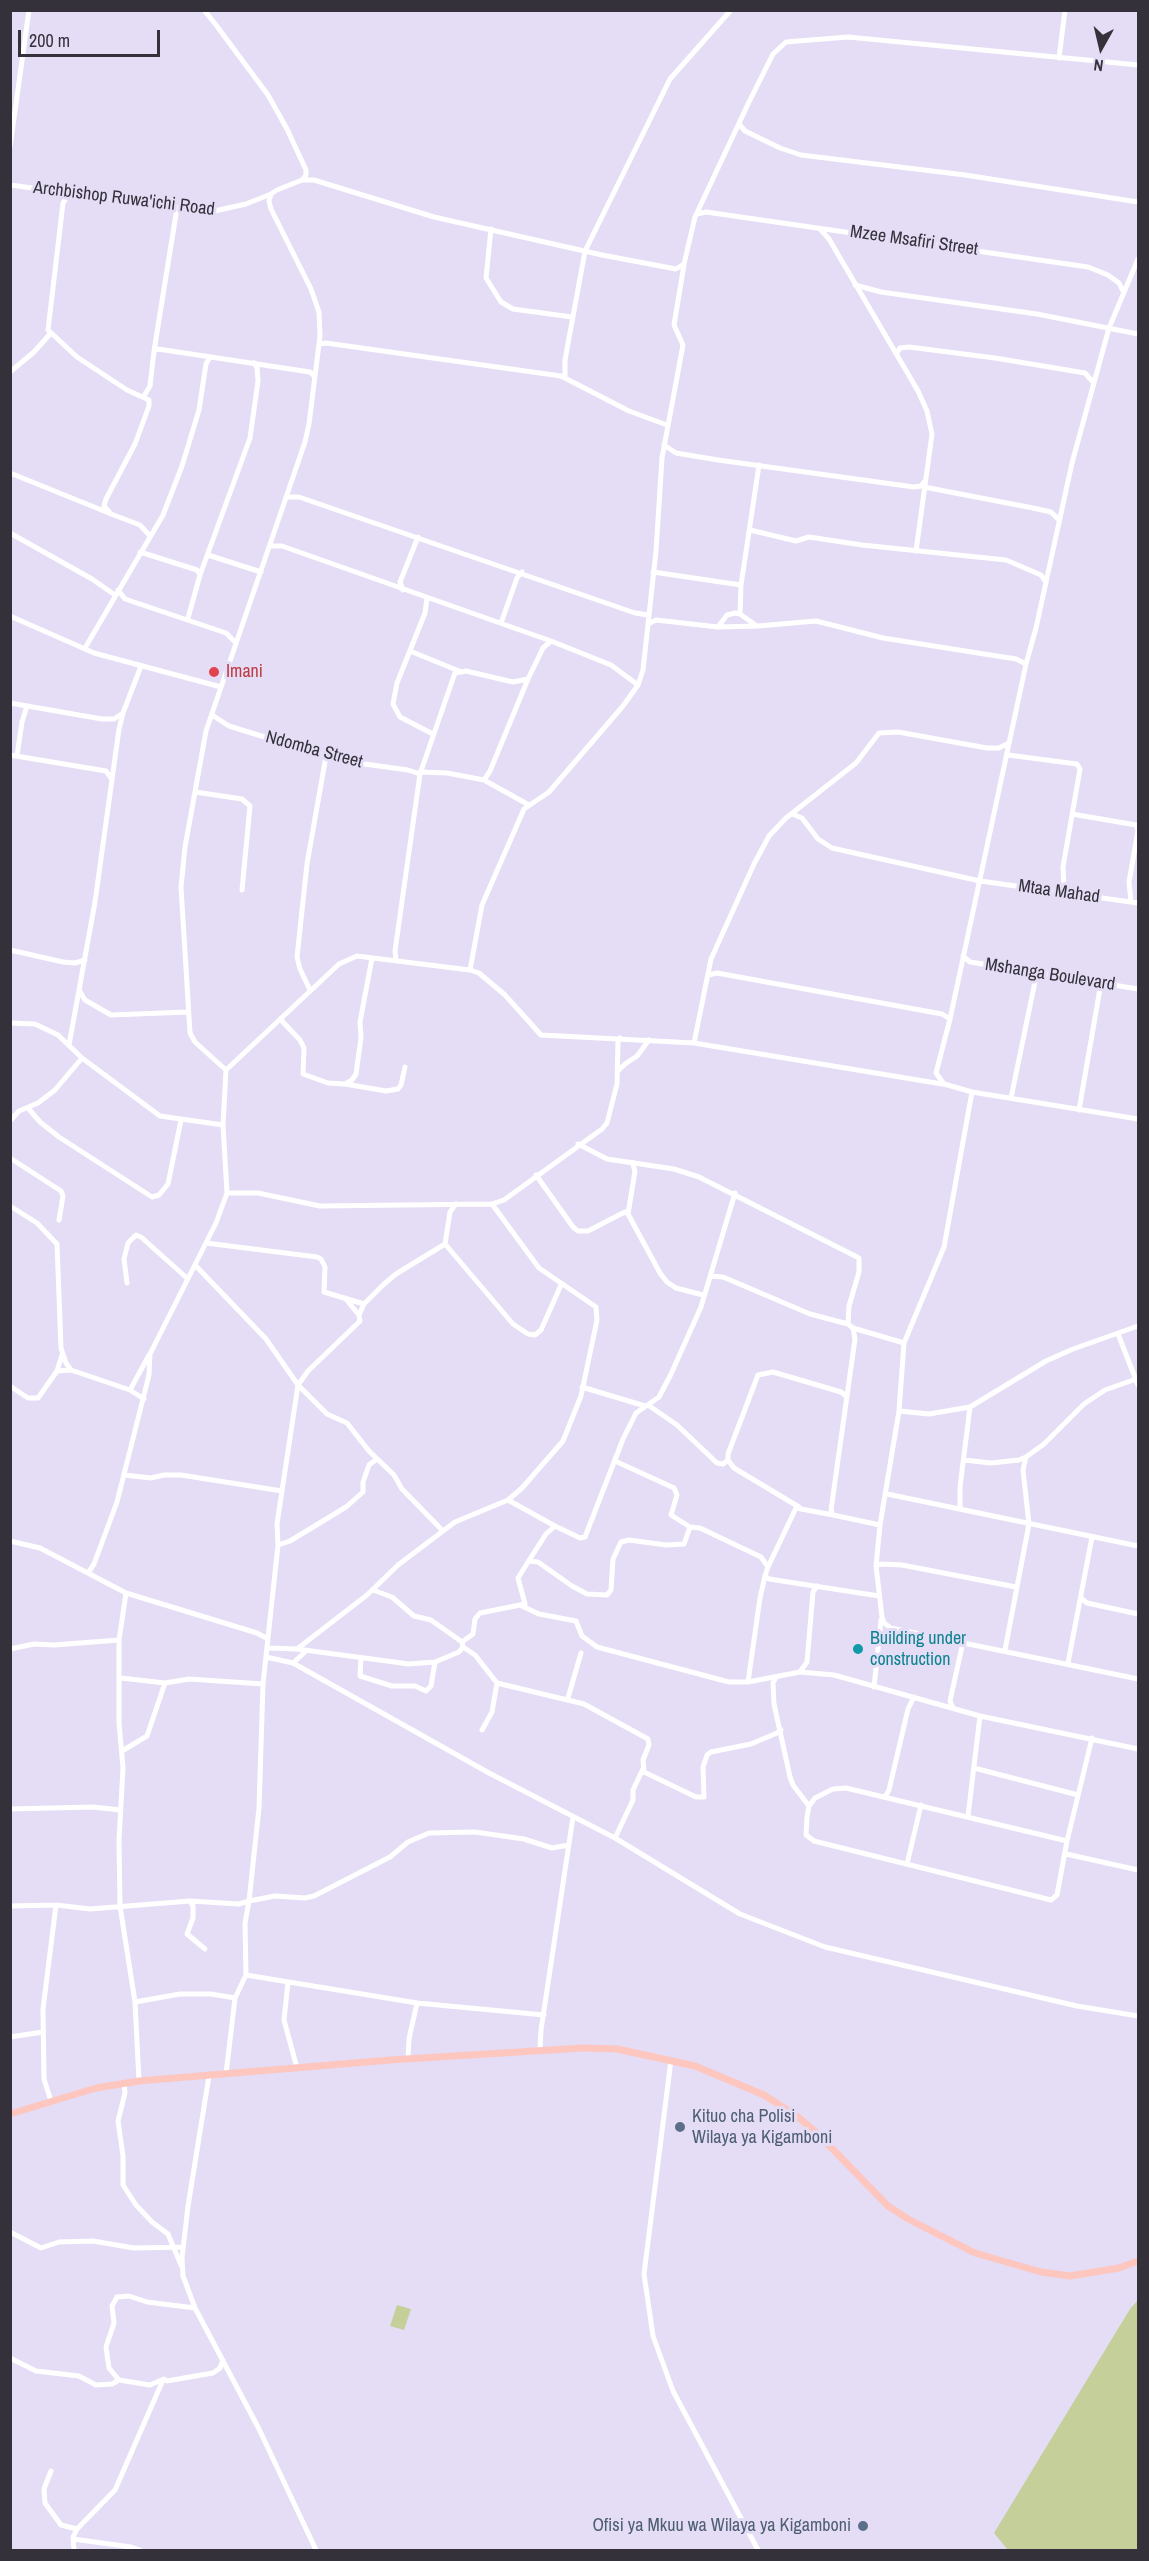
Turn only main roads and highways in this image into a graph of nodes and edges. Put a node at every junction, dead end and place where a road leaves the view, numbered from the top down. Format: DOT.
graph roads {
  1 [pos="10,2114"];
  2 [pos="1138,2261"];
  1 -- 2 [label="main road"];
}
